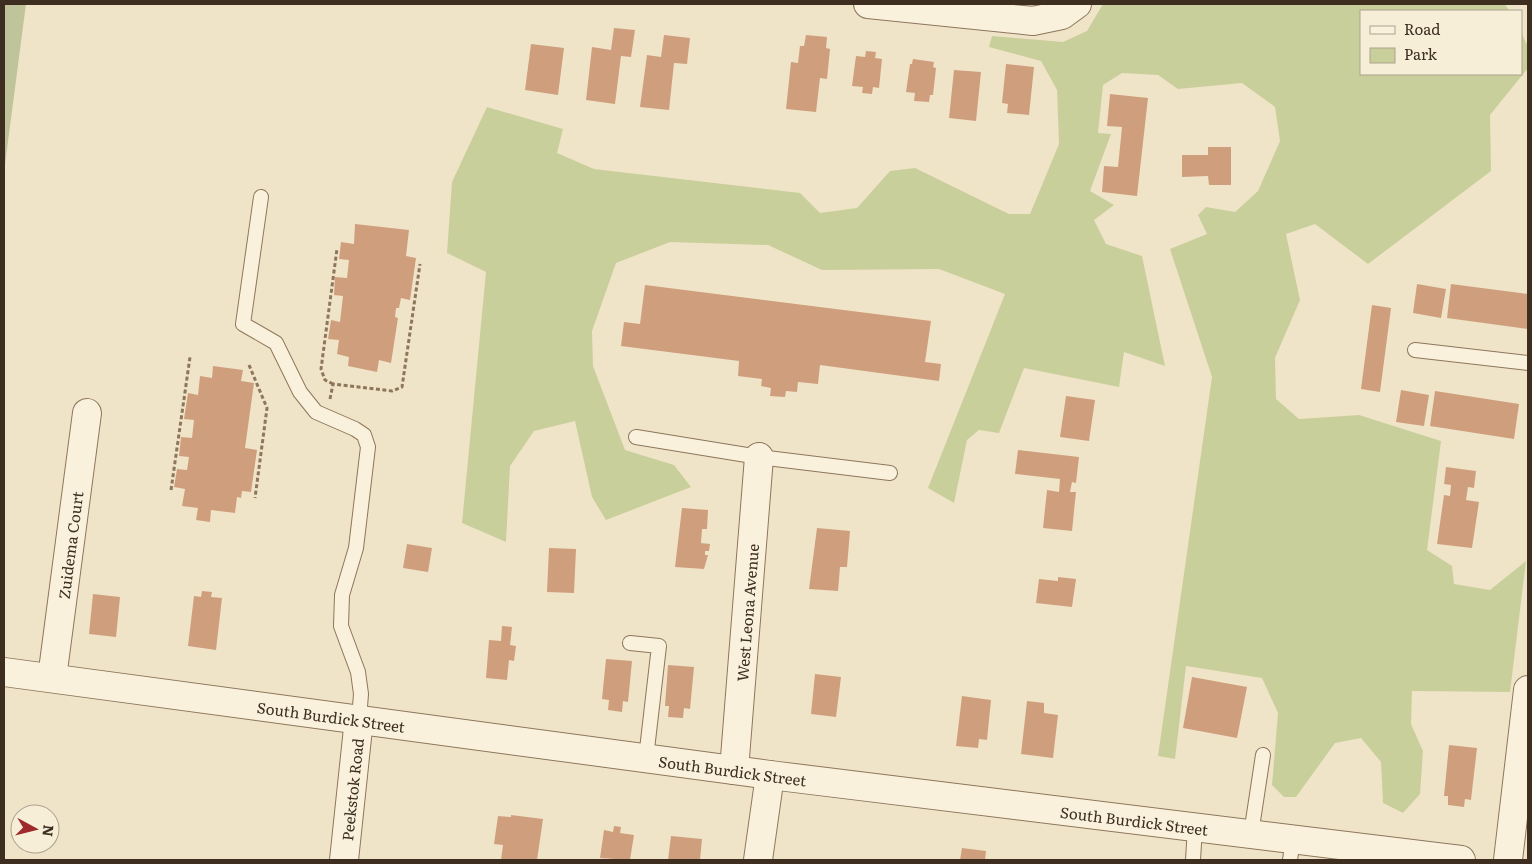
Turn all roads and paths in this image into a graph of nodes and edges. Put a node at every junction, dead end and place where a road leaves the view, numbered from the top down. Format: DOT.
graph roads {
  1 [pos="868,4"];
  2 [pos="1077,4"];
  3 [pos="261,198"];
  4 [pos="337,249"];
  5 [pos="420,264"];
  6 [pos="1415,350"];
  7 [pos="190,357"];
  8 [pos="1528,364"];
  9 [pos="249,365"];
  10 [pos="333,384"];
  11 [pos="329,402"];
  12 [pos="88,413"];
  13 [pos="636,438"];
  14 [pos="759,457"];
  15 [pos="890,473"];
  16 [pos="171,490"];
  17 [pos="255,498"];
  18 [pos="630,643"];
  19 [pos="4,672"];
  20 [pos="52,678"];
  21 [pos="1528,690"];
  22 [pos="359,719"];
  23 [pos="1264,755"];
  24 [pos="646,758"];
  25 [pos="1524,762"];
  26 [pos="734,770"];
  27 [pos="770,775"];
  28 [pos="1195,827"];
  29 [pos="1251,834"];
  30 [pos="1291,850"];
  31 [pos="1363,854"];
  32 [pos="1417,857"];
  33 [pos="344,860"];
  34 [pos="758,860"];
  35 [pos="1193,860"];
  36 [pos="1461,860"];
  37 [pos="1508,860"];
  1 -- 2 [label="street"];
  3 -- 22 [label="lane"];
  4 -- 10 [label="path"];
  5 -- 10 [label="path"];
  6 -- 8 [label="lane"];
  7 -- 16 [label="path"];
  9 -- 17 [label="path"];
  10 -- 11 [label="path"];
  12 -- 20 [label="street, Zuidema Court"];
  13 -- 14 [label="lane"];
  14 -- 15 [label="lane"];
  14 -- 26 [label="street, West Leona Avenue"];
  18 -- 24 [label="lane"];
  19 -- 20 [label="street, South Burdick Street"];
  20 -- 22 [label="street, South Burdick Street"];
  21 -- 25 [label="street"];
  22 -- 24 [label="street, South Burdick Street"];
  22 -- 33 [label="street, Peekstok Road"];
  23 -- 29 [label="lane"];
  24 -- 26 [label="street, South Burdick Street"];
  25 -- 37 [label="street"];
  26 -- 27 [label="street, South Burdick Street"];
  27 -- 28 [label="street, South Burdick Street"];
  27 -- 34 [label="street"];
  28 -- 29 [label="street, South Burdick Street"];
  28 -- 35 [label="lane"];
  29 -- 30 [label="street, South Burdick Street"];
  30 -- 31 [label="street, South Burdick Street"];
  31 -- 32 [label="street, South Burdick Street"];
  32 -- 36 [label="street, South Burdick Street"];
}
